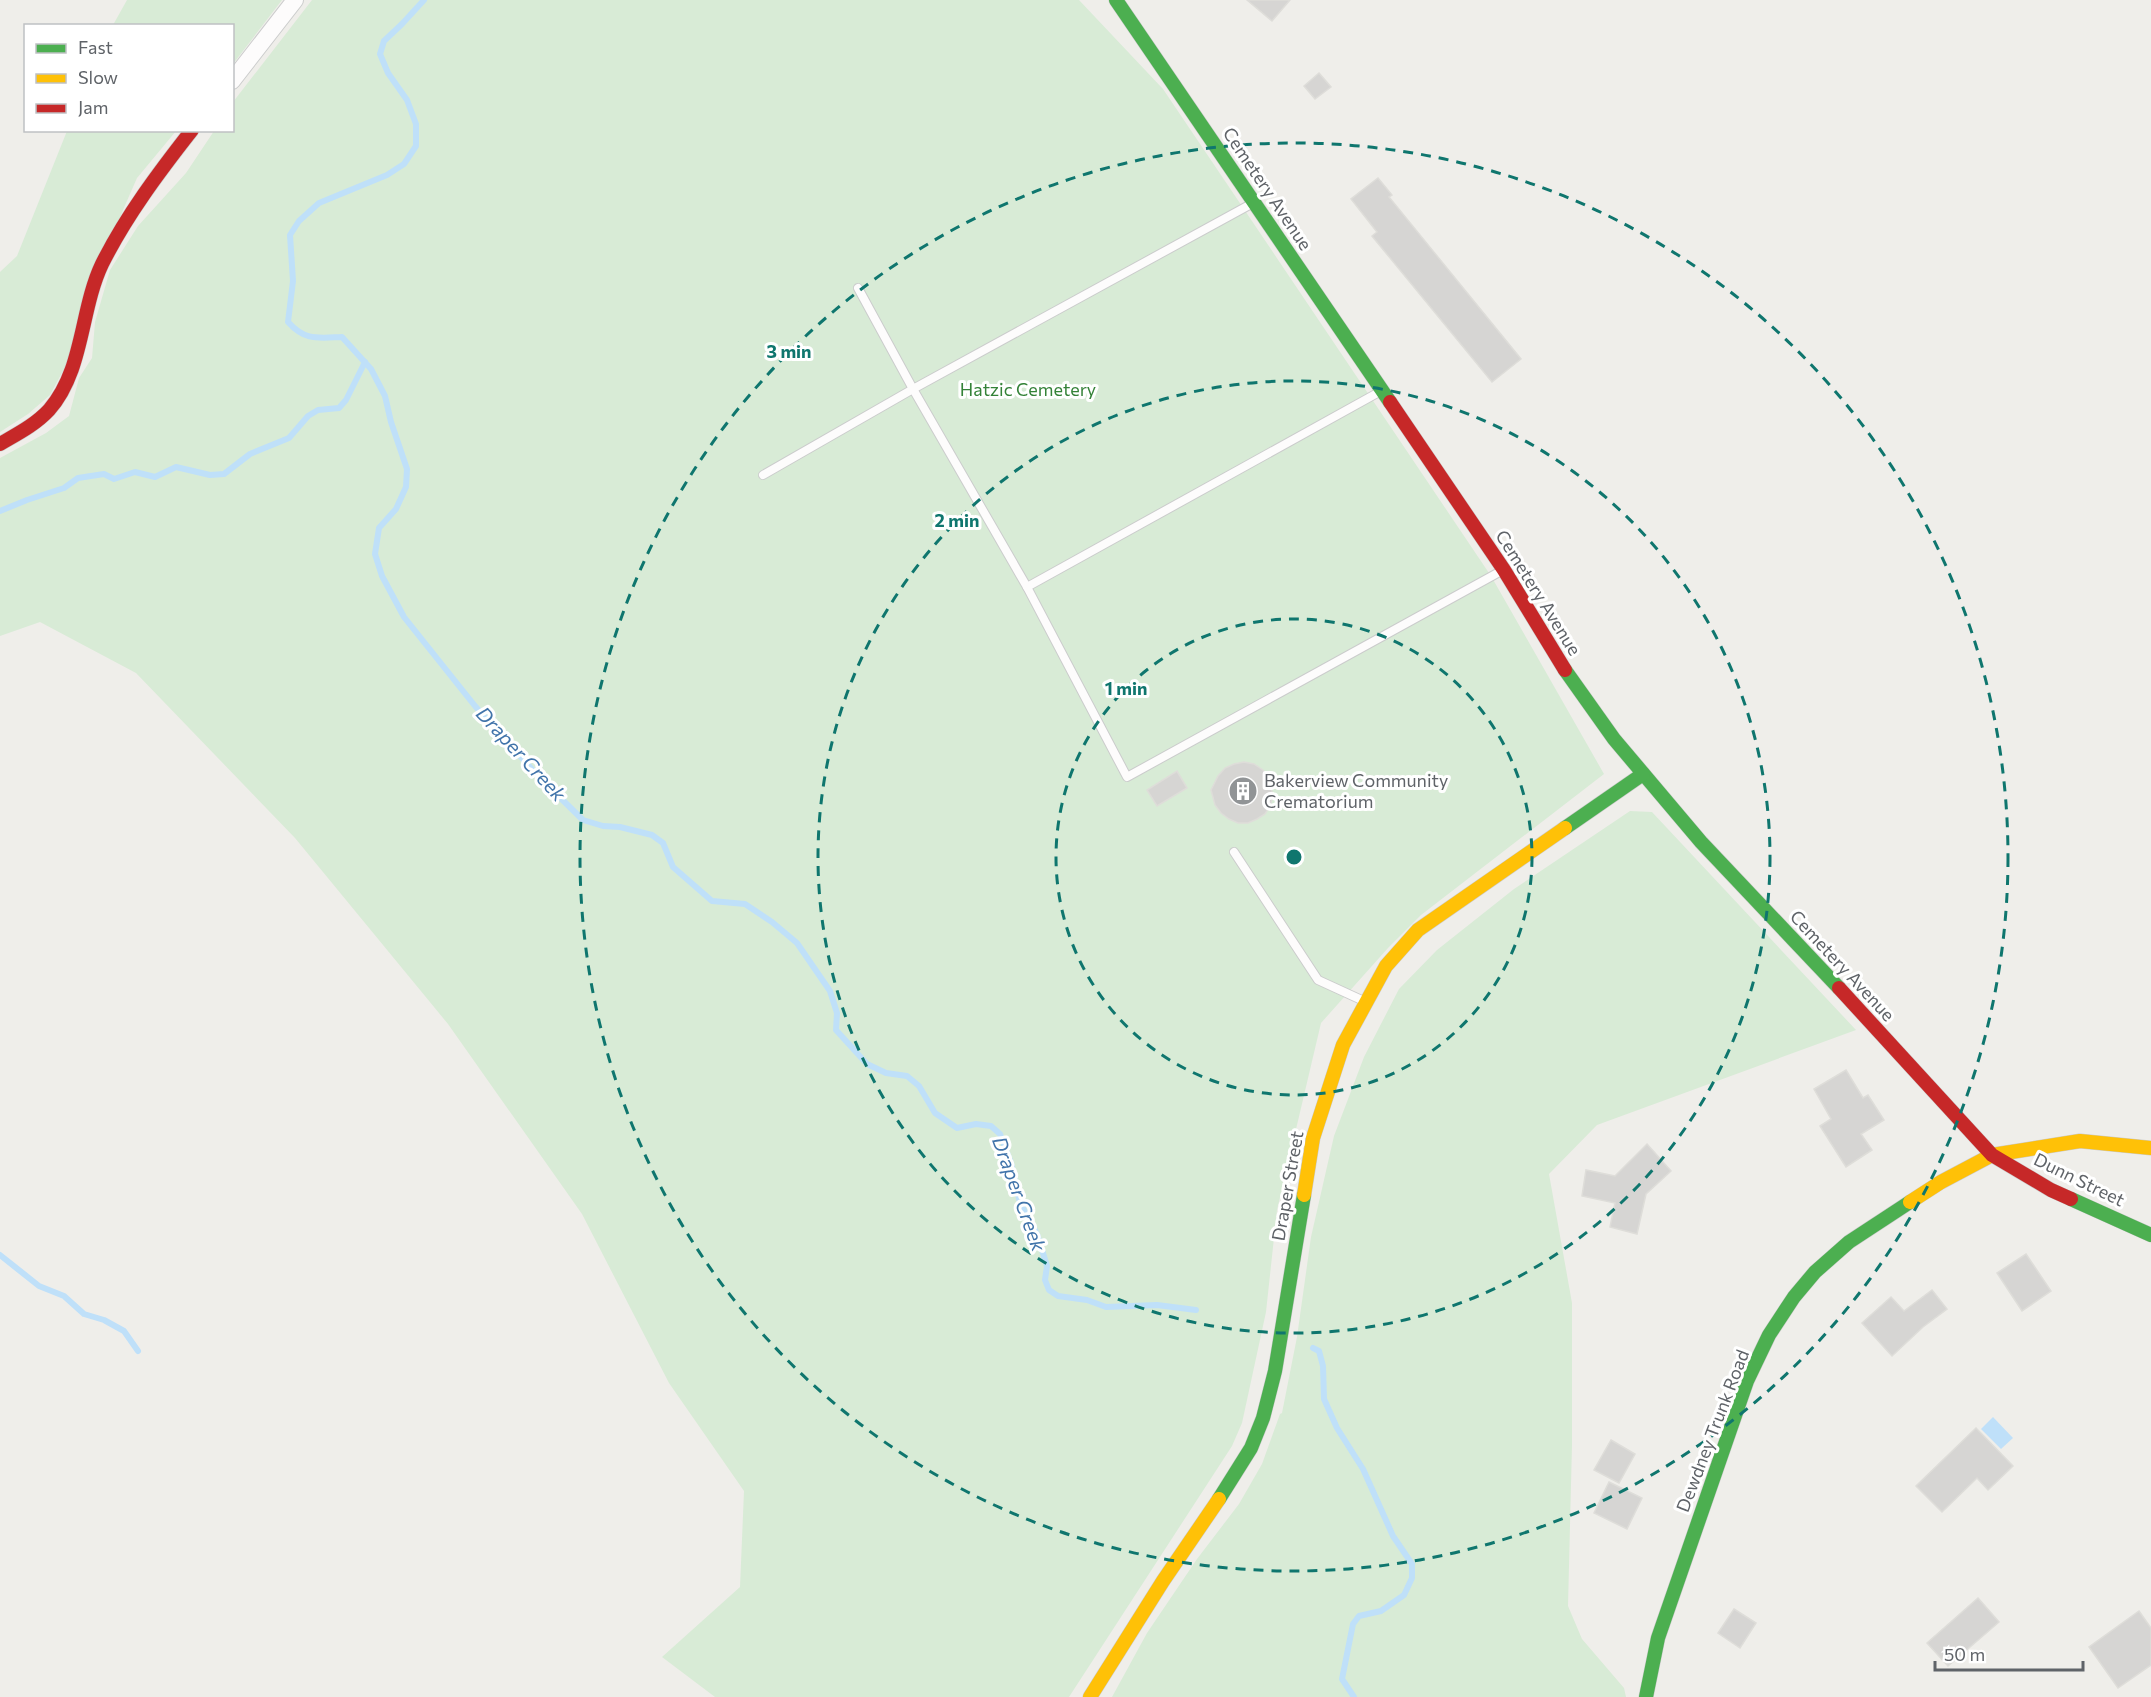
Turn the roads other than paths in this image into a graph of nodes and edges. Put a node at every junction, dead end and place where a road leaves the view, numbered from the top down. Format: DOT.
graph roads {
  1 [pos="295,0"];
  2 [pos="1116,0"];
  3 [pos="234,78"];
  4 [pos="190,132"];
  5 [pos="1254,202"];
  6 [pos="858,288"];
  7 [pos="913,388"];
  8 [pos="1382,391"];
  9 [pos="0,444"];
  10 [pos="763,475"];
  11 [pos="1503,570"];
  12 [pos="1027,587"];
  13 [pos="1643,774"];
  14 [pos="1234,852"];
  15 [pos="1366,1002"];
  16 [pos="2151,1148"];
  17 [pos="1992,1155"];
  18 [pos="2151,1235"];
  19 [pos="1090,1697"];
  20 [pos="1647,1697"];
  1 -- 3 [label="street"];
  2 -- 5 [label="street, Cemetery Avenue"];
  4 -- 9 [label="street"];
  5 -- 7 [label="lane"];
  5 -- 8 [label="street, Cemetery Avenue"];
  6 -- 7 [label="lane"];
  7 -- 10 [label="lane"];
  7 -- 12 [label="lane"];
  8 -- 11 [label="street, Cemetery Avenue"];
  8 -- 12 [label="lane"];
  11 -- 12 [label="lane"];
  11 -- 13 [label="street, Cemetery Avenue"];
  13 -- 15 [label="street, Draper Street"];
  13 -- 17 [label="street, Cemetery Avenue"];
  14 -- 15 [label="lane"];
  15 -- 19 [label="street, Draper Street"];
  16 -- 17 [label="street, Dewdney Trunk Road"];
  17 -- 18 [label="street, Dunn Street"];
  17 -- 20 [label="street, Dewdney Trunk Road"];
}
